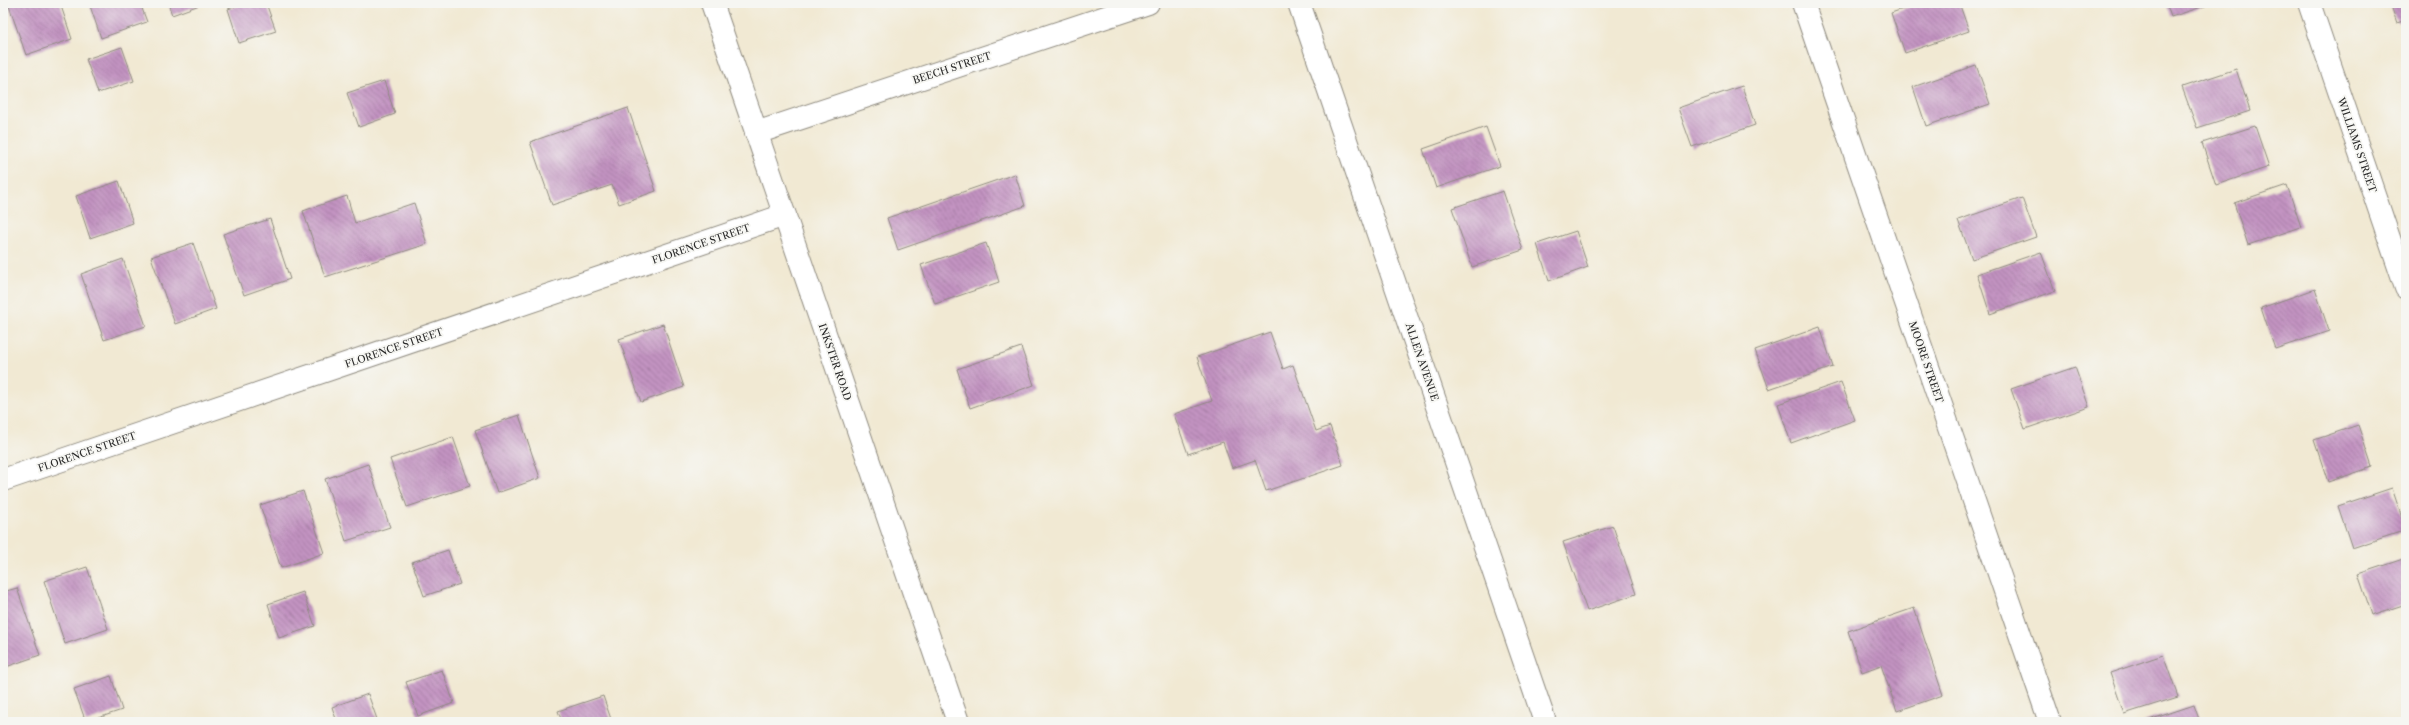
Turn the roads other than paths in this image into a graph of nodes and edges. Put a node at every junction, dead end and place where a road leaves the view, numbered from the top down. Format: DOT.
graph roads {
  1 [pos="712,3"];
  2 [pos="1148,3"];
  3 [pos="1299,3"];
  4 [pos="1803,3"];
  5 [pos="2308,3"];
  6 [pos="756,133"];
  7 [pos="785,215"];
  8 [pos="2406,288"];
  9 [pos="3,480"];
  10 [pos="958,722"];
  11 [pos="1545,722"];
  12 [pos="2050,722"];
  1 -- 6 [label="street, INKSTER ROAD"];
  2 -- 6 [label="street, BEECH STREET"];
  3 -- 11 [label="street, ALLEN AVENUE"];
  4 -- 12 [label="street, MOORE STREET"];
  5 -- 8 [label="street, WILLIAMS STREET"];
  6 -- 7 [label="street, INKSTER ROAD"];
  7 -- 9 [label="street, FLORENCE STREET"];
  7 -- 10 [label="street, INKSTER ROAD"];
}
